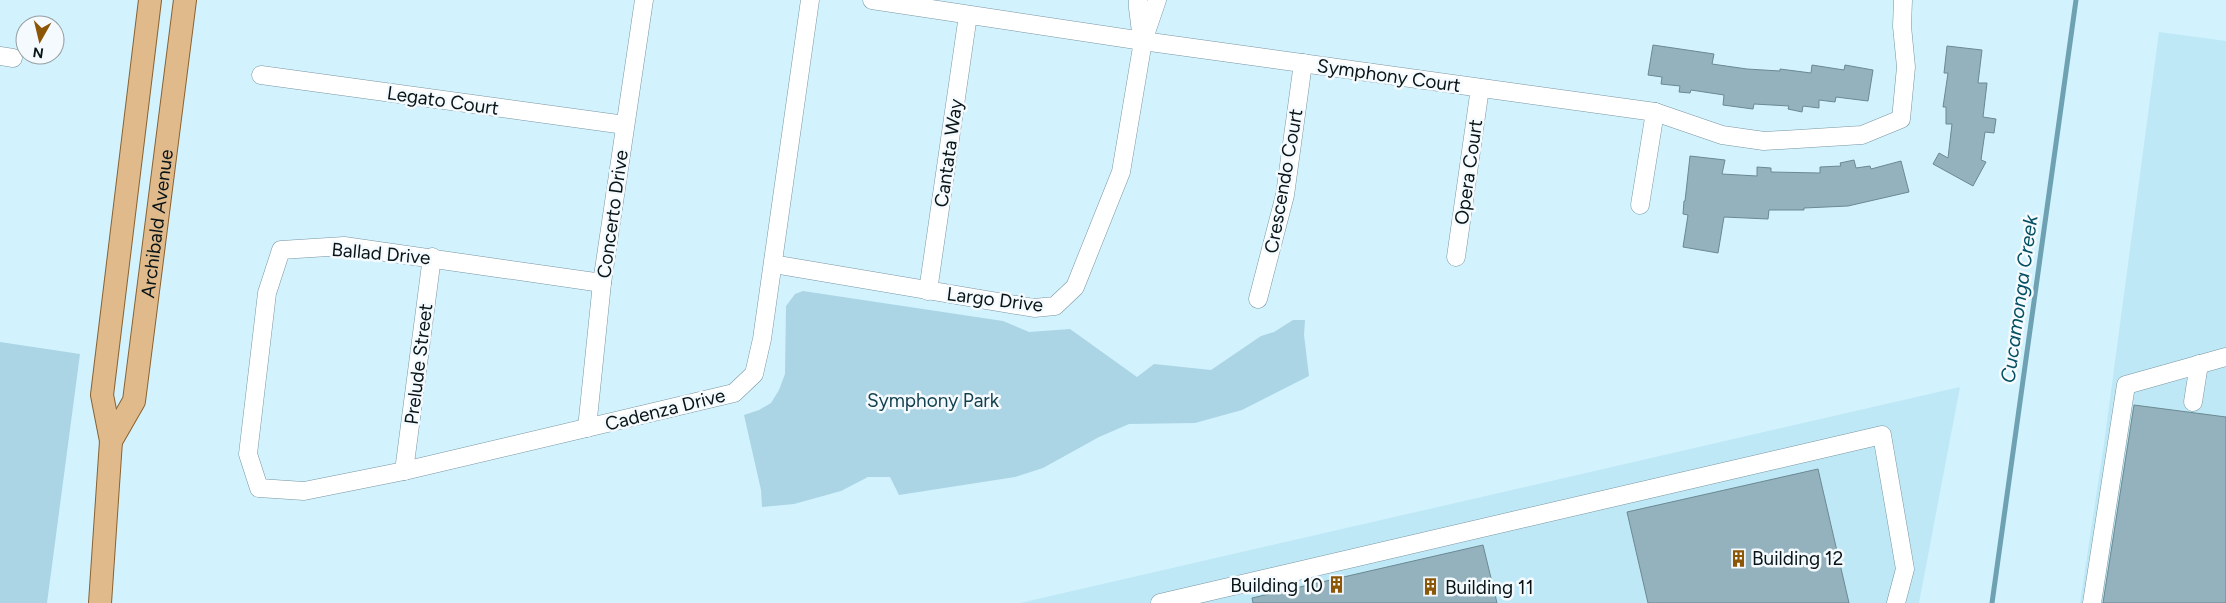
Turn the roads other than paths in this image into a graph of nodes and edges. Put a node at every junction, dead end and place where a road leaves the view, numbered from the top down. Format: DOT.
graph roads {
  1 [pos="150,0"];
  2 [pos="185,0"];
  3 [pos="644,0"];
  4 [pos="810,0"];
  5 [pos="872,0"];
  6 [pos="1138,0"];
  7 [pos="1158,0"];
  8 [pos="1903,0"];
  9 [pos="968,15"];
  10 [pos="1143,41"];
  11 [pos="1303,63"];
  12 [pos="261,75"];
  13 [pos="1480,88"];
  14 [pos="1655,112"];
  15 [pos="625,125"];
  16 [pos="1640,204"];
  17 [pos="1456,257"];
  18 [pos="432,258"];
  19 [pos="773,264"];
  20 [pos="602,283"];
  21 [pos="928,291"];
  22 [pos="1258,299"];
  23 [pos="2226,357"];
  24 [pos="2199,364"];
  25 [pos="2193,402"];
  26 [pos="587,428"];
  27 [pos="111,441"];
  28 [pos="404,471"];
  29 [pos="259,488"];
  30 [pos="100,603"];
  31 [pos="1160,603"];
  32 [pos="1896,603"];
  33 [pos="2092,603"];
  1 -- 27 [label="main road, Archibald Avenue"];
  2 -- 27 [label="main road, Archibald Avenue"];
  3 -- 15 [label="street, Concerto Drive"];
  4 -- 19 [label="street, Cadenza Drive"];
  5 -- 9 [label="street, Symphony Court"];
  6 -- 10 [label="street, Largo Drive"];
  7 -- 10 [label="street, Largo Drive"];
  8 -- 14 [label="street, Symphony Court"];
  9 -- 10 [label="street, Symphony Court"];
  9 -- 21 [label="street, Cantata Way"];
  10 -- 11 [label="street, Symphony Court"];
  10 -- 21 [label="street, Largo Drive"];
  11 -- 13 [label="street, Symphony Court"];
  11 -- 22 [label="street, Crescendo Court"];
  12 -- 15 [label="street, Legato Court"];
  13 -- 14 [label="street, Symphony Court"];
  13 -- 17 [label="street, Opera Court"];
  14 -- 16 [label="street"];
  15 -- 20 [label="street, Concerto Drive"];
  18 -- 20 [label="street, Ballad Drive"];
  18 -- 28 [label="street, Prelude Street"];
  18 -- 29 [label="street, Ballad Drive"];
  19 -- 21 [label="street, Largo Drive"];
  19 -- 26 [label="street, Cadenza Drive"];
  20 -- 26 [label="street, Concerto Drive"];
  23 -- 24 [label="street"];
  24 -- 25 [label="street"];
  24 -- 33 [label="street"];
  26 -- 28 [label="street, Cadenza Drive"];
  27 -- 30 [label="main road, Archibald Avenue"];
  28 -- 29 [label="street, Cadenza Drive"];
  31 -- 32 [label="street"];
}
